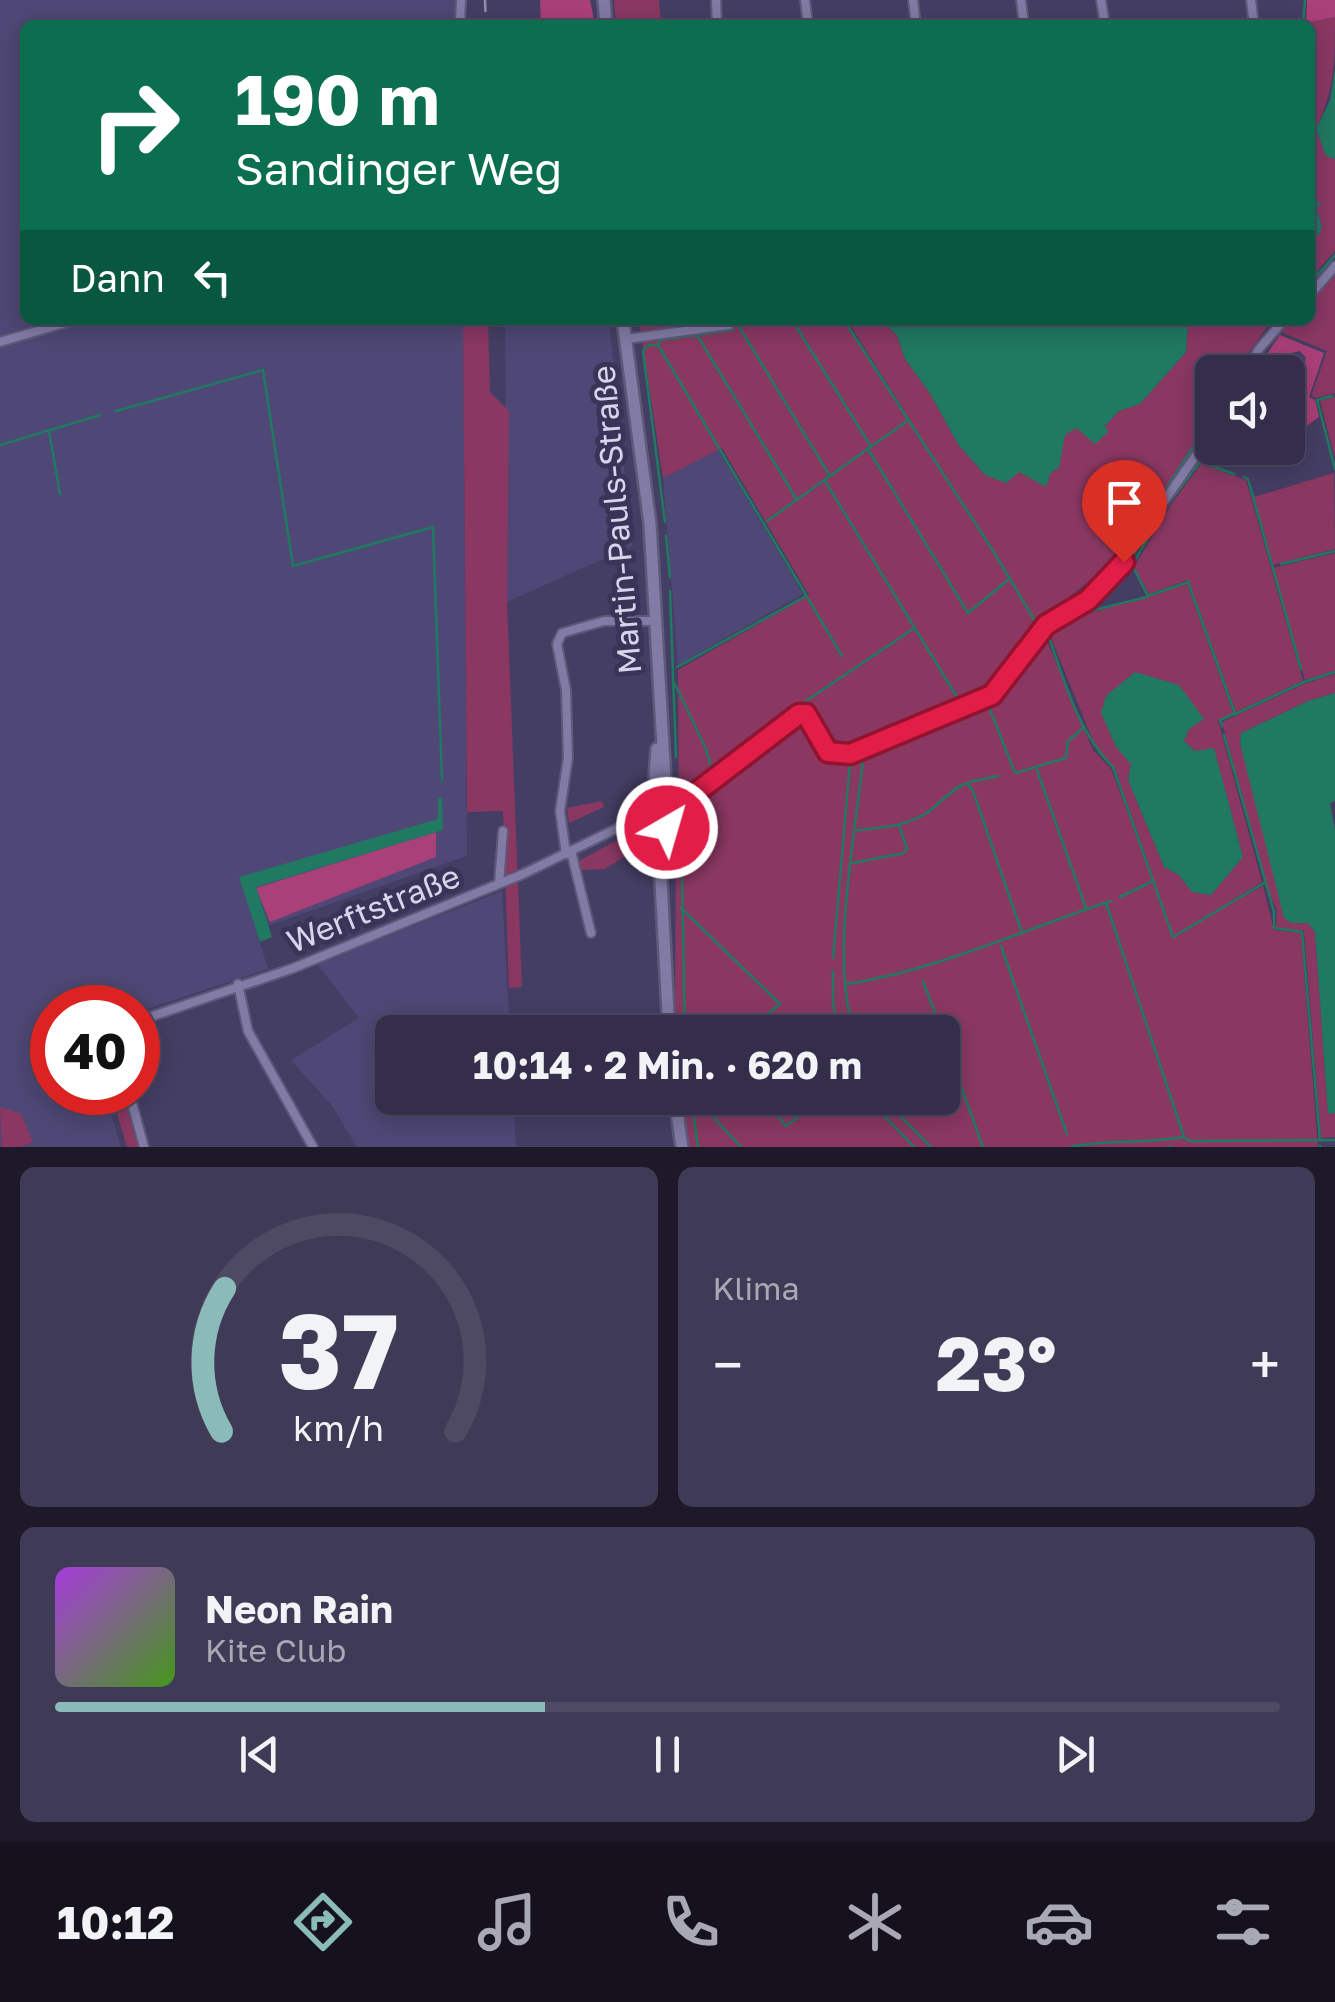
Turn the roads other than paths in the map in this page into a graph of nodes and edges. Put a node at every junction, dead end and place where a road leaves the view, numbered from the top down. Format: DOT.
graph roads {
  1 [pos="1335,266"];
  2 [pos="1315,289"];
  3 [pos="58,325"];
  4 [pos="624,325"];
  5 [pos="711,325"];
  6 [pos="1280,325"];
  7 [pos="626,340"];
  8 [pos="0,342"];
  9 [pos="1257,355"];
  10 [pos="1195,457"];
  11 [pos="657,621"];
  12 [pos="661,807"];
  13 [pos="624,825"];
  14 [pos="503,830"];
  15 [pos="659,841"];
  16 [pos="568,852"];
  17 [pos="499,884"];
  18 [pos="662,888"];
  19 [pos="591,933"];
  20 [pos="238,984"];
  21 [pos="160,1013"];
  22 [pos="667,1015"];
  23 [pos="135,1115"];
  24 [pos="678,1115"];
  25 [pos="144,1147"];
  26 [pos="313,1147"];
  27 [pos="682,1147"];
  1 -- 2 [label="street"];
  3 -- 8 [label="street"];
  4 -- 7 [label="street, Martin-Pauls-Straße"];
  5 -- 7 [label="street"];
  6 -- 9 [label="street"];
  7 -- 11 [label="street, Martin-Pauls-Straße"];
  10 -- 12 [label="street, Werftstraße"];
  11 -- 12 [label="street, Martin-Pauls-Straße"];
  11 -- 16 [label="street"];
  12 -- 13 [label="street, Werftstraße"];
  12 -- 15 [label="street, Martin-Pauls-Straße"];
  12 -- 18 [label="street, Martin-Pauls-Straße"];
  13 -- 15 [label="street"];
  13 -- 16 [label="street, Werftstraße"];
  14 -- 17 [label="street"];
  15 -- 18 [label="street, Martin-Pauls-Straße"];
  16 -- 17 [label="street, Werftstraße"];
  16 -- 19 [label="street"];
  17 -- 20 [label="street, Werftstraße"];
  18 -- 22 [label="street, Martin-Pauls-Straße"];
  20 -- 21 [label="street, Werftstraße"];
  20 -- 26 [label="street"];
  23 -- 25 [label="street"];
  24 -- 27 [label="street"];
}
